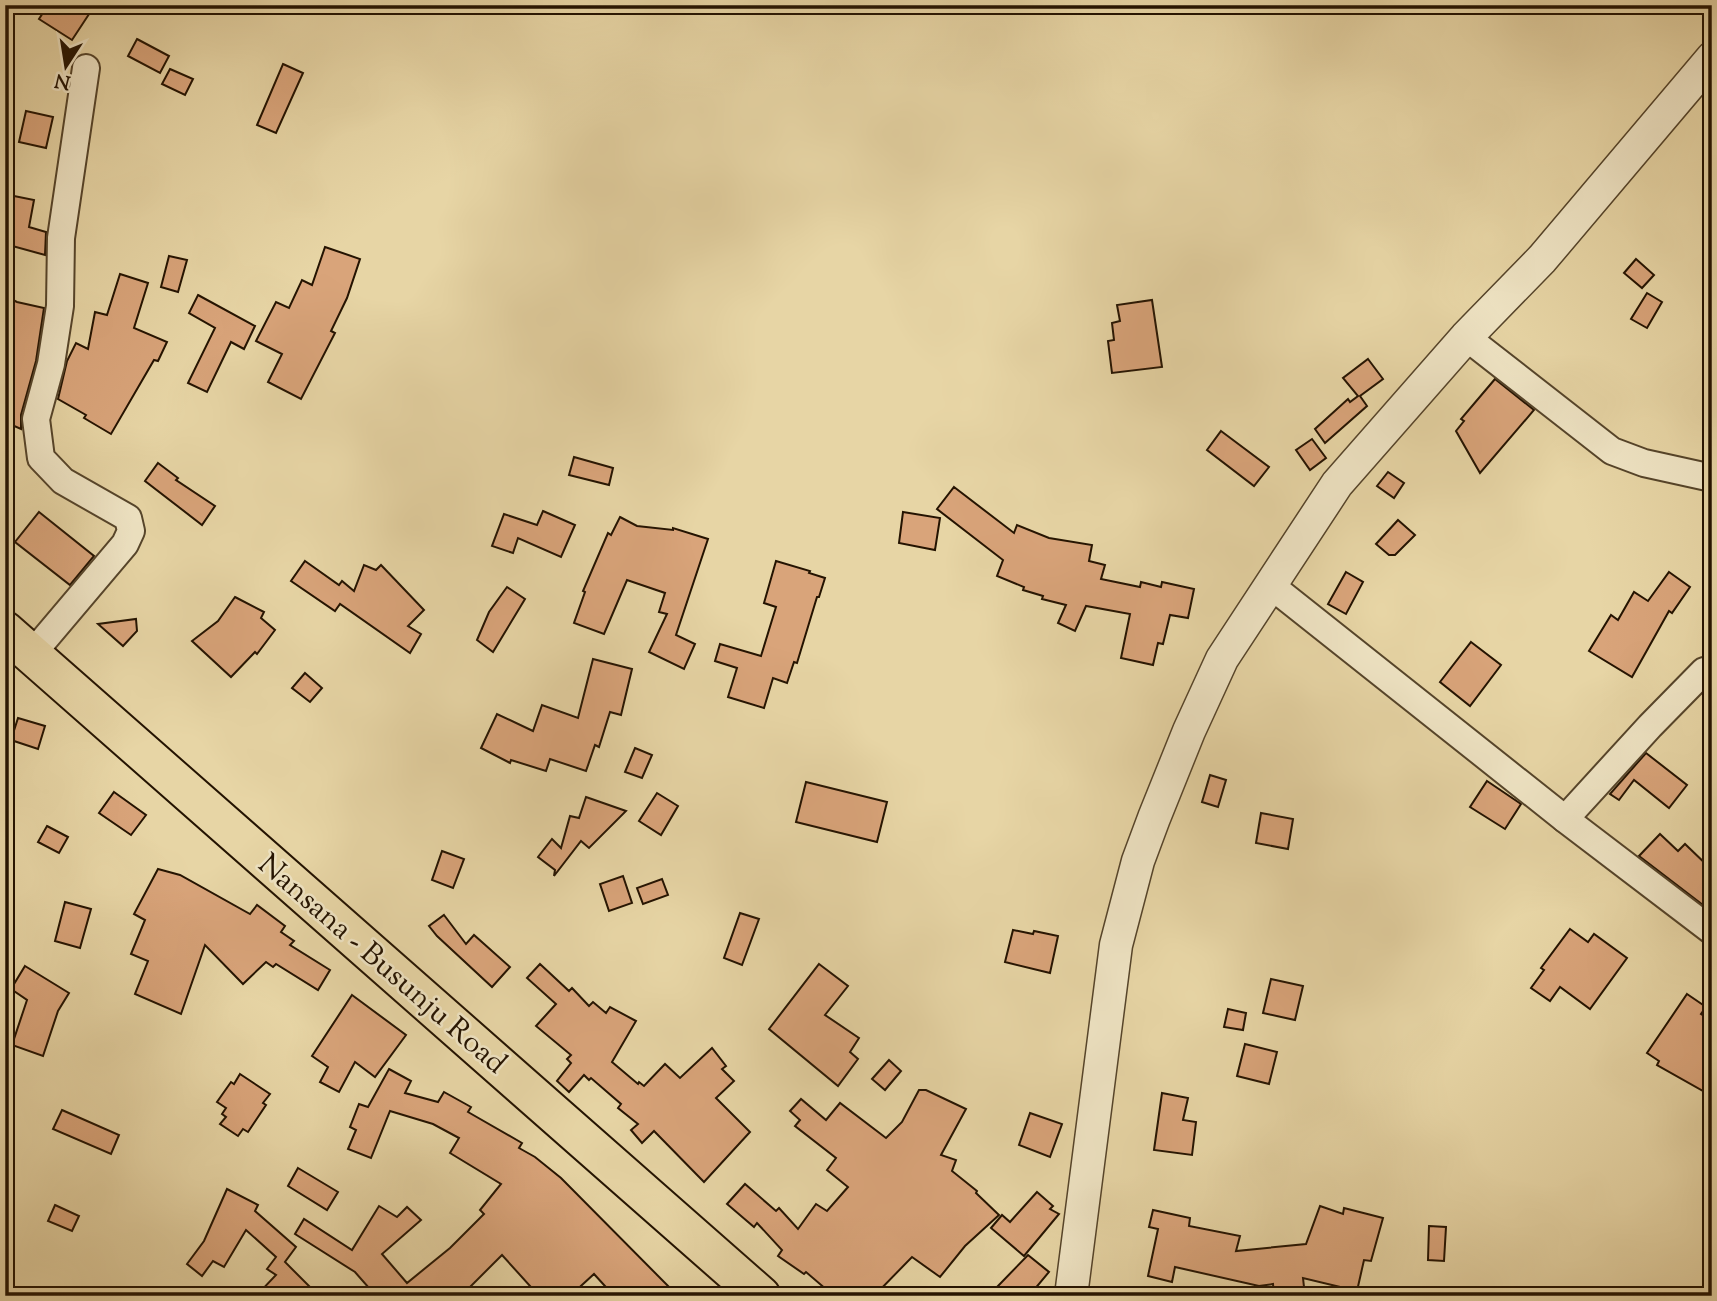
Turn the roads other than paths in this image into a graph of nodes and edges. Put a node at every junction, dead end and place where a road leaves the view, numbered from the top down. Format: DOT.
graph roads {
  1 [pos="1712,58"];
  2 [pos="86,68"];
  3 [pos="1466,337"];
  4 [pos="1712,478"];
  5 [pos="1269,584"];
  6 [pos="19,643"];
  7 [pos="1712,669"];
  8 [pos="1565,820"];
  9 [pos="1712,931"];
  10 [pos="761,1296"];
  11 [pos="1071,1296"];
  1 -- 3 [label="street"];
  2 -- 6 [label="street"];
  3 -- 4 [label="street"];
  3 -- 5 [label="street"];
  5 -- 8 [label="street"];
  5 -- 11 [label="street"];
  6 -- 10 [label="main road, Nansana - Busunju Road"];
  7 -- 8 [label="street"];
  8 -- 9 [label="street"];
}
